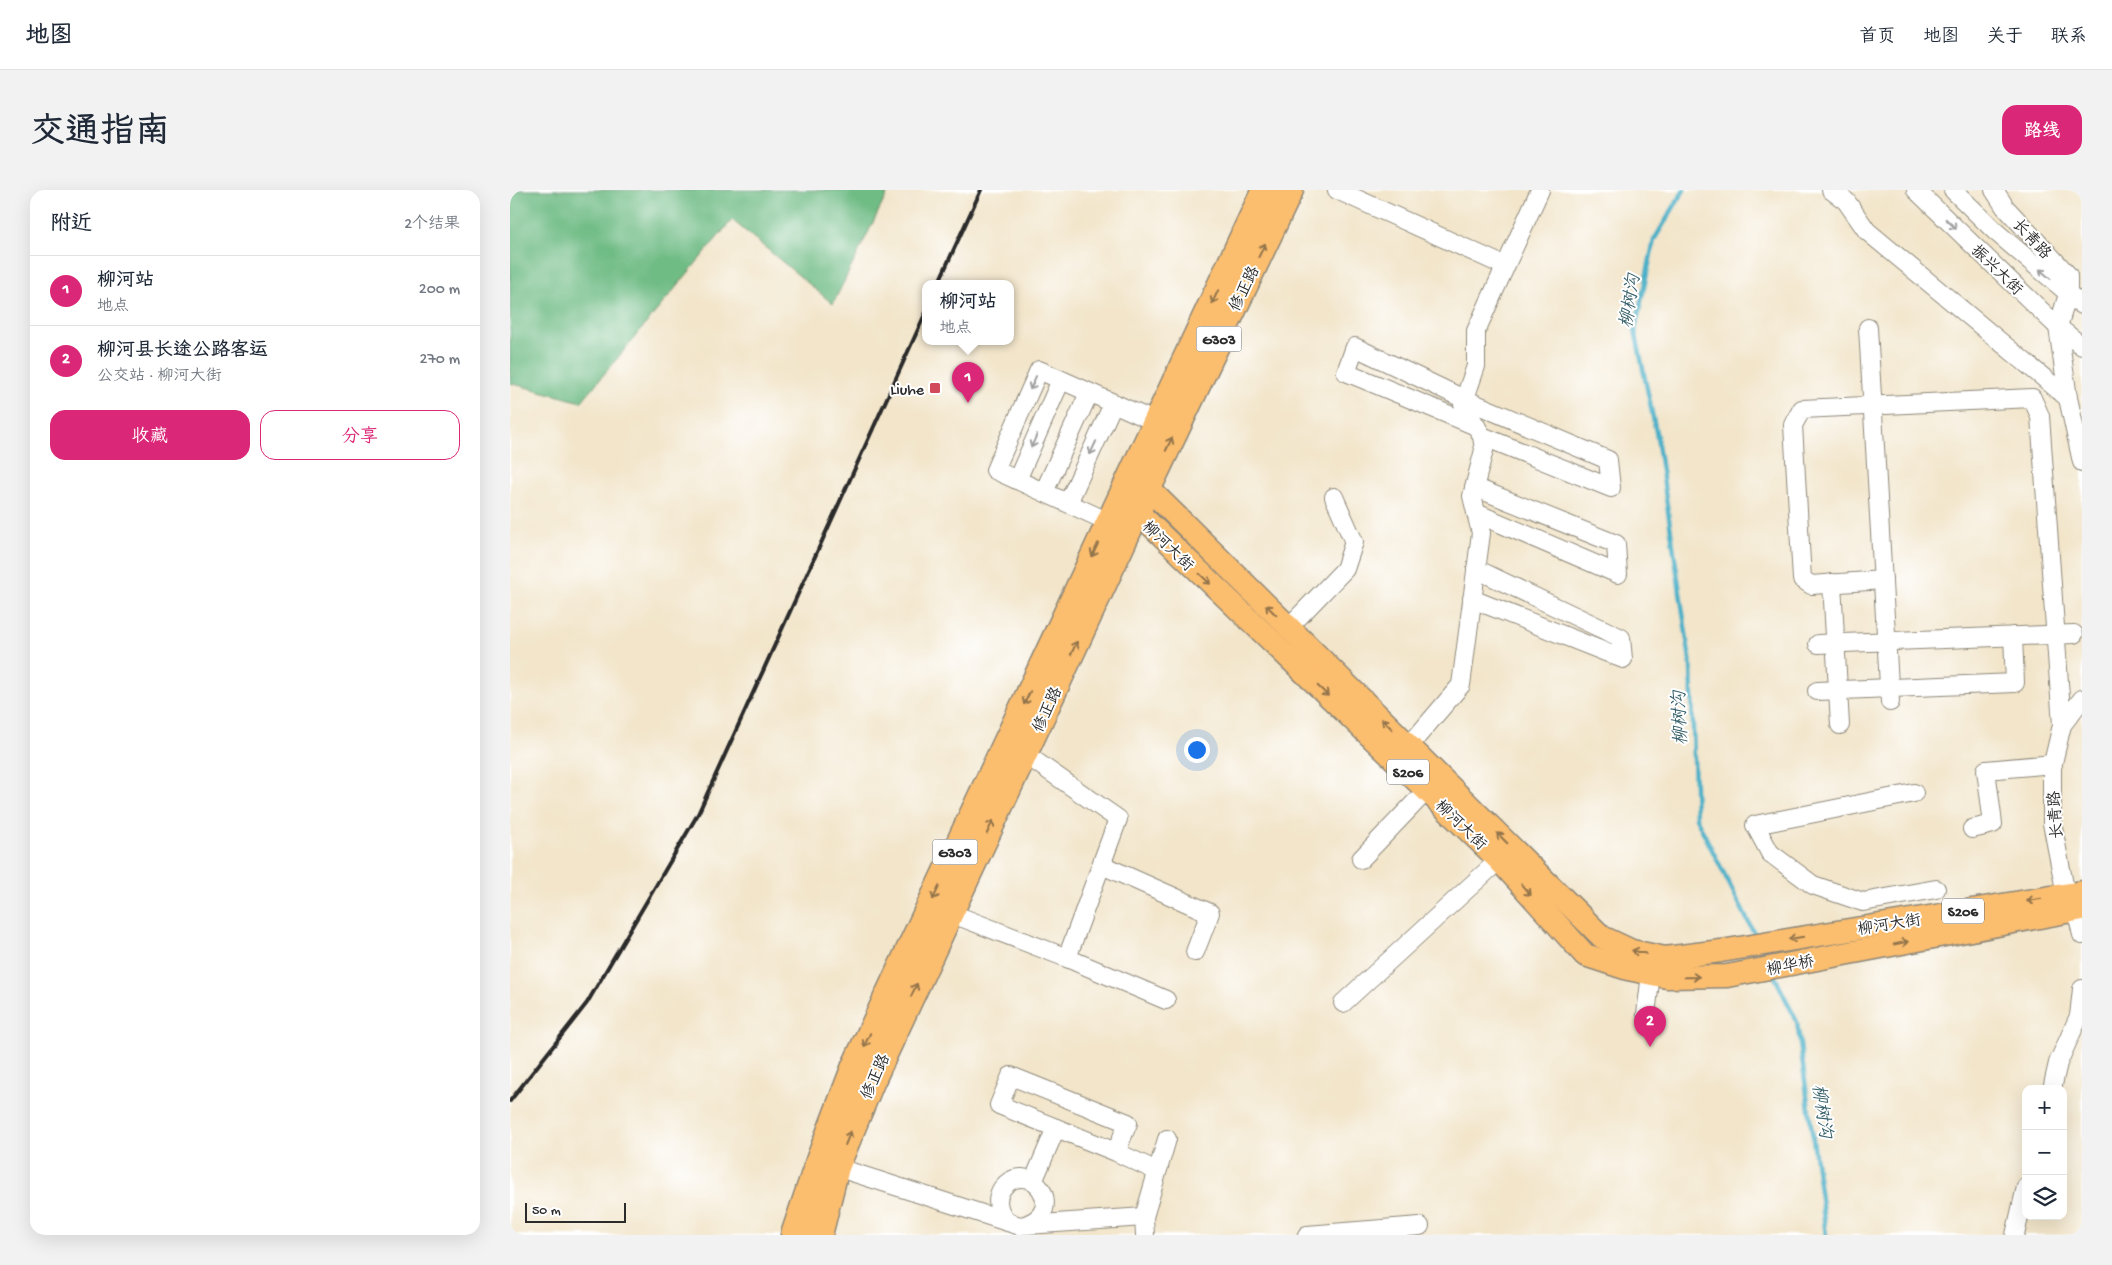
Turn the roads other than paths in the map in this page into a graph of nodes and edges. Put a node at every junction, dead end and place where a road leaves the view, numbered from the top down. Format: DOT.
graph roads {
  1 [pos="1265,190"];
  2 [pos="1290,190"];
  3 [pos="1337,190"];
  4 [pos="1540,190"];
  5 [pos="1830,190"];
  6 [pos="1916,190"];
  7 [pos="1953,190"];
  8 [pos="1994,190"];
  9 [pos="1505,266"];
  10 [pos="2075,300"];
  11 [pos="2058,327"];
  12 [pos="1868,328"];
  13 [pos="2082,346"];
  14 [pos="1061,380"];
  15 [pos="1089,393"];
  16 [pos="2068,398"];
  17 [pos="1464,399"];
  18 [pos="1113,404"];
  19 [pos="1874,406"];
  20 [pos="1156,422"];
  21 [pos="1479,431"];
  22 [pos="2082,462"];
  23 [pos="1017,480"];
  24 [pos="1474,487"];
  25 [pos="1044,492"];
  26 [pos="1134,493"];
  27 [pos="1334,496"];
  28 [pos="1068,503"];
  29 [pos="1476,513"];
  30 [pos="1108,522"];
  31 [pos="1476,570"];
  32 [pos="1883,580"];
  33 [pos="1832,583"];
  34 [pos="1472,599"];
  35 [pos="1289,627"];
  36 [pos="2074,634"];
  37 [pos="2056,635"];
  38 [pos="2013,636"];
  39 [pos="1886,641"];
  40 [pos="1835,643"];
  41 [pos="1818,644"];
  42 [pos="1838,690"];
  43 [pos="1817,692"];
  44 [pos="1890,695"];
  45 [pos="2082,699"];
  46 [pos="1840,725"];
  47 [pos="2062,725"];
  48 [pos="1409,746"];
  49 [pos="1025,754"];
  50 [pos="2053,764"];
  51 [pos="1427,790"];
  52 [pos="1914,793"];
  53 [pos="1972,829"];
  54 [pos="1361,859"];
  55 [pos="1499,860"];
  56 [pos="1102,865"];
  57 [pos="1936,889"];
  58 [pos="2077,901"];
  59 [pos="1863,902"];
  60 [pos="950,913"];
  61 [pos="1866,926"];
  62 [pos="1844,930"];
  63 [pos="2082,935"];
  64 [pos="1721,951"];
  65 [pos="1194,952"];
  66 [pos="1853,952"];
  67 [pos="1067,958"];
  68 [pos="1651,974"];
  69 [pos="1727,976"];
  70 [pos="2082,989"];
  71 [pos="1166,1000"];
  72 [pos="1343,1003"];
  73 [pos="1646,1014"];
  74 [pos="2053,1085"];
  75 [pos="1056,1128"];
  76 [pos="1167,1139"];
  77 [pos="1116,1152"];
  78 [pos="836,1167"];
  79 [pos="1157,1171"];
  80 [pos="1033,1182"];
  81 [pos="2022,1204"];
  82 [pos="1144,1217"];
  83 [pos="1015,1226"];
  84 [pos="1420,1226"];
  85 [pos="794,1235"];
  86 [pos="819,1235"];
  87 [pos="1145,1235"];
  88 [pos="1307,1235"];
  89 [pos="2015,1235"];
  1 -- 20 [label="highway, 修正路 / G303, one-way"];
  26 -- 2 [label="highway, 修正路 / G303, one-way"];
  3 -- 9 [label="street"];
  4 -- 9 [label="street"];
  5 -- 16 [label="street"];
  6 -- 11 [label="street, 振兴大街, one-way"];
  10 -- 7 [label="street, 振兴大街, one-way"];
  8 -- 10 [label="street, 长青路"];
  9 -- 17 [label="street"];
  10 -- 11 [label="street, 长青路"];
  11 -- 13 [label="street, 振兴大街"];
  11 -- 16 [label="street, 长青路"];
  12 -- 19 [label="street"];
  14 -- 15 [label="street"];
  14 -- 23 [label="street, one-way"];
  14 -- 23 [label="street, one-way"];
  15 -- 18 [label="street"];
  15 -- 25 [label="street"];
  16 -- 22 [label="street, 长青路"];
  17 -- 21 [label="street"];
  17 -- 21 [label="street"];
  17 -- 21 [label="street"];
  18 -- 20 [label="street"];
  18 -- 28 [label="street, one-way"];
  19 -- 32 [label="street"];
  19 -- 33 [label="street"];
  19 -- 37 [label="street"];
  20 -- 26 [label="highway, 修正路 / G303"];
  21 -- 24 [label="street"];
  23 -- 25 [label="street"];
  24 -- 29 [label="street"];
  24 -- 29 [label="street"];
  25 -- 28 [label="street"];
  26 -- 30 [label="highway, 修正路 / G303"];
  35 -- 26 [label="main road, 柳河大街 / S206, one-way"];
  49 -- 26 [label="highway, 修正路 / G303, one-way"];
  26 -- 51 [label="main road, 柳河大街 / S206, one-way"];
  27 -- 35 [label="street"];
  28 -- 30 [label="street"];
  29 -- 31 [label="street"];
  30 -- 85 [label="highway, 修正路 / G303, one-way"];
  31 -- 34 [label="street"];
  31 -- 34 [label="street"];
  32 -- 33 [label="street"];
  32 -- 39 [label="street"];
  33 -- 40 [label="street"];
  34 -- 48 [label="street"];
  48 -- 35 [label="main road, 柳河大街 / S206, one-way"];
  36 -- 37 [label="street"];
  37 -- 38 [label="street"];
  37 -- 47 [label="street"];
  38 -- 39 [label="street"];
  38 -- 44 [label="street"];
  39 -- 40 [label="street"];
  39 -- 44 [label="street"];
  40 -- 41 [label="street"];
  40 -- 42 [label="street"];
  42 -- 43 [label="street"];
  42 -- 44 [label="street"];
  42 -- 46 [label="street"];
  45 -- 47 [label="street, 长青路"];
  47 -- 50 [label="street, 长青路"];
  64 -- 48 [label="main road, 柳河大街 / S206, one-way"];
  49 -- 56 [label="street"];
  60 -- 49 [label="highway, 修正路 / G303, one-way"];
  50 -- 53 [label="street"];
  50 -- 58 [label="street, 长青路"];
  51 -- 54 [label="street"];
  51 -- 55 [label="main road, 柳河大街 / S206"];
  52 -- 59 [label="street"];
  55 -- 68 [label="main road, 柳河大街 / S206, one-way"];
  55 -- 72 [label="street"];
  56 -- 65 [label="street"];
  56 -- 67 [label="street"];
  57 -- 59 [label="street"];
  58 -- 61 [label="main road, 柳河大街 / S206, one-way"];
  58 -- 63 [label="street, 长青路"];
  66 -- 58 [label="main road, 柳河大街 / S206, one-way"];
  59 -- 61 [label="street"];
  60 -- 67 [label="street"];
  78 -- 60 [label="highway, 修正路 / G303, one-way"];
  61 -- 62 [label="main road, 柳河大街 / S206"];
  62 -- 64 [label="main road, 柳华桥 / S206, one-way"];
  66 -- 69 [label="main road, 柳华桥 / S206"];
  67 -- 71 [label="street"];
  68 -- 69 [label="main road, 柳河大街 / S206, one-way"];
  68 -- 73 [label="street"];
  70 -- 74 [label="street"];
  75 -- 77 [label="street"];
  75 -- 77 [label="street"];
  75 -- 80 [label="street"];
  76 -- 79 [label="street"];
  77 -- 79 [label="street"];
  78 -- 83 [label="street"];
  78 -- 86 [label="highway, 修正路 / G303"];
  79 -- 82 [label="street"];
  80 -- 83 [label="street"];
  80 -- 83 [label="street"];
  81 -- 89 [label="street"];
  82 -- 83 [label="street"];
  82 -- 87 [label="street"];
  84 -- 88 [label="street"];
}
